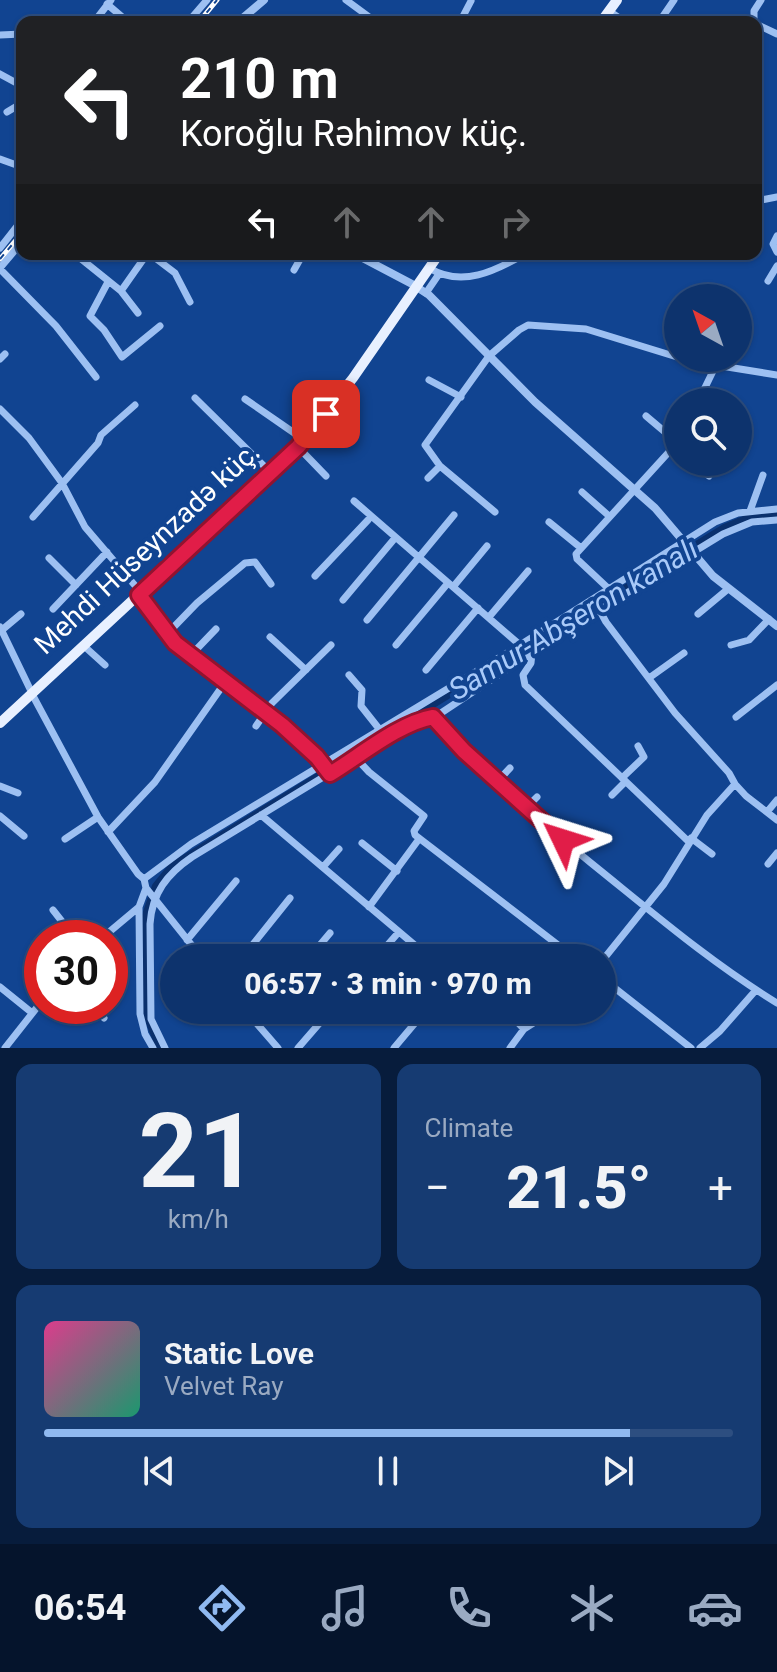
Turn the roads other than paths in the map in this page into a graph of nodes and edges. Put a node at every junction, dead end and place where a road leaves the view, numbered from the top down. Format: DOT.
graph roads {
  1 [pos="207,0"];
  2 [pos="264,0"];
  3 [pos="346,0"];
  4 [pos="617,0"];
  5 [pos="610,5"];
  6 [pos="193,16"];
  7 [pos="246,16"];
  8 [pos="368,16"];
  9 [pos="3,76"];
  10 [pos="0,86"];
  11 [pos="16,107"];
  12 [pos="7,112"];
  13 [pos="16,228"];
  14 [pos="777,236"];
  15 [pos="0,248"];
  16 [pos="16,249"];
  17 [pos="777,252"];
  18 [pos="82,260"];
  19 [pos="144,260"];
  20 [pos="157,260"];
  21 [pos="300,260"];
  22 [pos="366,260"];
  23 [pos="430,260"];
  24 [pos="437,260"];
  25 [pos="514,260"];
  26 [pos="777,266"];
  27 [pos="0,268"];
  28 [pos="294,270"];
  29 [pos="434,271"];
  30 [pos="768,281"];
  31 [pos="108,282"];
  32 [pos="418,288"];
  33 [pos="121,291"];
  34 [pos="190,302"];
  35 [pos="138,313"];
  36 [pos="160,326"];
  37 [pos="664,352"];
  38 [pos="489,356"];
  39 [pos="752,372"];
  40 [pos="777,375"];
  41 [pos="96,377"];
  42 [pos="429,380"];
  43 [pos="461,397"];
  44 [pos="195,398"];
  45 [pos="245,399"];
  46 [pos="135,405"];
  47 [pos="0,409"];
  48 [pos="326,414"];
  49 [pos="646,416"];
  50 [pos="341,426"];
  51 [pos="314,429"];
  52 [pos="664,433"];
  53 [pos="299,442"];
  54 [pos="328,442"];
  55 [pos="664,459"];
  56 [pos="440,466"];
  57 [pos="267,469"];
  58 [pos="763,475"];
  59 [pos="326,476"];
  60 [pos="428,478"];
  61 [pos="62,483"];
  62 [pos="634,489"];
  63 [pos="582,492"];
  64 [pos="354,501"];
  65 [pos="777,509"];
  66 [pos="750,511"];
  67 [pos="495,512"];
  68 [pos="454,515"];
  69 [pos="609,516"];
  70 [pos="33,517"];
  71 [pos="368,520"];
  72 [pos="777,520"];
  73 [pos="549,522"];
  74 [pos="395,538"];
  75 [pos="686,541"];
  76 [pos="487,546"];
  77 [pos="581,548"];
  78 [pos="107,552"];
  79 [pos="695,553"];
  80 [pos="418,557"];
  81 [pos="49,558"];
  82 [pos="528,571"];
  83 [pos="315,576"];
  84 [pos="271,584"];
  85 [pos="76,585"];
  86 [pos="451,585"];
  87 [pos="728,589"];
  88 [pos="610,590"];
  89 [pos="138,592"];
  90 [pos="343,600"];
  91 [pos="478,608"];
  92 [pos="53,609"];
  93 [pos="600,611"];
  94 [pos="21,614"];
  95 [pos="698,614"];
  96 [pos="489,617"];
  97 [pos="769,619"];
  98 [pos="367,620"];
  99 [pos="777,626"];
  100 [pos="1,628"];
  101 [pos="216,629"];
  102 [pos="167,634"];
  103 [pos="270,637"];
  104 [pos="331,645"];
  105 [pos="396,645"];
  106 [pos="520,645"];
  107 [pos="731,645"];
  108 [pos="84,646"];
  109 [pos="532,653"];
  110 [pos="684,653"];
  111 [pos="191,655"];
  112 [pos="105,665"];
  113 [pos="306,670"];
  114 [pos="426,670"];
  115 [pos="349,675"];
  116 [pos="649,678"];
  117 [pos="226,681"];
  118 [pos="777,685"];
  119 [pos="31,691"];
  120 [pos="265,712"];
  121 [pos="0,715"];
  122 [pos="433,717"];
  123 [pos="736,717"];
  124 [pos="0,723"];
  125 [pos="256,726"];
  126 [pos="380,730"];
  127 [pos="638,746"];
  128 [pos="356,758"];
  129 [pos="323,764"];
  130 [pos="510,768"];
  131 [pos="330,774"];
  132 [pos="624,780"];
  133 [pos="497,782"];
  134 [pos="735,784"];
  135 [pos="0,786"];
  136 [pos="18,793"];
  137 [pos="612,795"];
  138 [pos="537,797"];
  139 [pos="777,800"];
  140 [pos="526,808"];
  141 [pos="767,812"];
  142 [pos="261,815"];
  143 [pos="0,816"];
  144 [pos="98,817"];
  145 [pos="777,820"];
  146 [pos="108,832"];
  147 [pos="24,836"];
  148 [pos="65,839"];
  149 [pos="419,839"];
  150 [pos="690,840"];
  151 [pos="362,843"];
  152 [pos="339,849"];
  153 [pos="777,853"];
  154 [pos="712,854"];
  155 [pos="768,864"];
  156 [pos="323,867"];
  157 [pos="397,871"];
  158 [pos="236,881"];
  159 [pos="145,883"];
  160 [pos="290,898"];
  161 [pos="155,899"];
  162 [pos="139,907"];
  163 [pos="369,907"];
  164 [pos="645,907"];
  165 [pos="53,910"];
  166 [pos="61,920"];
  167 [pos="123,920"];
  168 [pos="330,933"];
  169 [pos="398,933"];
  170 [pos="187,940"];
  171 [pos="706,942"];
  172 [pos="190,944"];
  173 [pos="253,944"];
  174 [pos="321,944"];
  175 [pos="388,944"];
  176 [pos="412,944"];
  177 [pos="557,944"];
  178 [pos="616,944"];
  179 [pos="700,952"];
  180 [pos="0,987"];
  181 [pos="616,989"];
  182 [pos="756,990"];
  183 [pos="777,1003"];
  184 [pos="24,1006"];
  185 [pos="24,1022"];
  186 [pos="257,1024"];
  187 [pos="319,1024"];
  188 [pos="414,1024"];
  189 [pos="519,1024"];
  190 [pos="532,1024"];
  191 [pos="524,1029"];
  192 [pos="5,1048"];
  193 [pos="153,1048"];
  194 [pos="165,1048"];
  195 [pos="278,1048"];
  196 [pos="298,1048"];
  197 [pos="394,1048"];
  198 [pos="510,1048"];
  199 [pos="691,1048"];
  200 [pos="700,1048"];
  1 -- 6 [label="street"];
  2 -- 7 [label="street"];
  3 -- 8 [label="street"];
  4 -- 5 [label="main road"];
  9 -- 10 [label="street"];
  11 -- 12 [label="street"];
  13 -- 15 [label="street"];
  14 -- 17 [label="street"];
  16 -- 27 [label="street"];
  18 -- 31 [label="street"];
  19 -- 33 [label="street"];
  20 -- 34 [label="street"];
  21 -- 28 [label="street"];
  22 -- 32 [label="street"];
  23 -- 32 [label="main road, Mehdi Hüseynzadə küç."];
  24 -- 29 [label="main road, Mehdi Hüseynzadə küç."];
  25 -- 29 [label="street"];
  26 -- 30 [label="street"];
  27 -- 41 [label="street"];
  29 -- 32 [label="main road, Mehdi Hüseynzadə küç."];
  31 -- 33 [label="street"];
  31 -- 36 [label="street"];
  32 -- 38 [label="street"];
  32 -- 48 [label="main road, Mehdi Hüseynzadə küç."];
  32 -- 53 [label="main road, Mehdi Hüseynzadə küç."];
  33 -- 35 [label="street"];
  37 -- 38 [label="street"];
  38 -- 43 [label="street"];
  38 -- 62 [label="street"];
  39 -- 40 [label="street"];
  42 -- 43 [label="street"];
  43 -- 56 [label="street"];
  44 -- 57 [label="street"];
  45 -- 53 [label="street"];
  46 -- 61 [label="street"];
  47 -- 61 [label="street"];
  48 -- 50 [label="street"];
  48 -- 51 [label="main road, Mehdi Hüseynzadə küç."];
  49 -- 52 [label="street"];
  51 -- 53 [label="main road, Mehdi Hüseynzadə küç."];
  51 -- 54 [label="street"];
  53 -- 57 [label="main road, Mehdi Hüseynzadə küç."];
  53 -- 59 [label="street"];
  53 -- 89 [label="main road, Mehdi Hüseynzadə küç."];
  55 -- 62 [label="street"];
  56 -- 60 [label="street"];
  56 -- 67 [label="street"];
  57 -- 89 [label="main road, Mehdi Hüseynzadə küç."];
  58 -- 66 [label="street"];
  61 -- 70 [label="street"];
  61 -- 78 [label="street"];
  62 -- 69 [label="street"];
  62 -- 75 [label="street"];
  63 -- 69 [label="street"];
  64 -- 74 [label="street"];
  65 -- 66 [label="street"];
  66 -- 75 [label="street"];
  68 -- 80 [label="street"];
  69 -- 77 [label="street"];
  71 -- 83 [label="street"];
  72 -- 79 [label="street"];
  73 -- 77 [label="street"];
  74 -- 80 [label="street"];
  74 -- 90 [label="street"];
  75 -- 79 [label="street"];
  75 -- 88 [label="street"];
  76 -- 86 [label="street"];
  77 -- 88 [label="street"];
  78 -- 85 [label="street"];
  78 -- 89 [label="street"];
  79 -- 87 [label="street"];
  79 -- 93 [label="street"];
  80 -- 86 [label="street"];
  80 -- 98 [label="street"];
  81 -- 85 [label="street"];
  82 -- 96 [label="street"];
  84 -- 102 [label="street"];
  85 -- 92 [label="street"];
  86 -- 91 [label="street"];
  86 -- 105 [label="street"];
  87 -- 95 [label="street"];
  87 -- 97 [label="street"];
  88 -- 106 [label="street"];
  89 -- 102 [label="street"];
  89 -- 108 [label="main road, Mehdi Hüseynzadə küç."];
  89 -- 119 [label="main road, Mehdi Hüseynzadə küç."];
  91 -- 96 [label="street"];
  91 -- 114 [label="street"];
  93 -- 109 [label="street"];
  93 -- 116 [label="street"];
  94 -- 100 [label="street"];
  96 -- 106 [label="street"];
  97 -- 99 [label="street"];
  97 -- 107 [label="street"];
  100 -- 119 [label="street"];
  101 -- 111 [label="street"];
  102 -- 111 [label="street"];
  103 -- 113 [label="street"];
  104 -- 113 [label="street"];
  106 -- 126 [label="street"];
  108 -- 112 [label="street"];
  108 -- 119 [label="main road, Mehdi Hüseynzadə küç."];
  109 -- 122 [label="street"];
  109 -- 132 [label="street"];
  110 -- 116 [label="street"];
  111 -- 117 [label="street"];
  113 -- 120 [label="street"];
  115 -- 126 [label="street"];
  116 -- 134 [label="street"];
  117 -- 120 [label="street"];
  117 -- 146 [label="street"];
  118 -- 123 [label="street"];
  119 -- 121 [label="main road, Mehdi Hüseynzadə küç."];
  119 -- 124 [label="main road, Mehdi Hüseynzadə küç."];
  119 -- 144 [label="street"];
  120 -- 125 [label="street"];
  120 -- 129 [label="street"];
  122 -- 128 [label="street"];
  122 -- 133 [label="street"];
  126 -- 129 [label="street"];
  127 -- 132 [label="street"];
  128 -- 131 [label="street"];
  128 -- 149 [label="street"];
  129 -- 131 [label="street"];
  129 -- 159 [label="street"];
  130 -- 133 [label="street"];
  131 -- 142 [label="street"];
  132 -- 137 [label="street"];
  132 -- 150 [label="street"];
  133 -- 140 [label="street"];
  134 -- 141 [label="street"];
  134 -- 150 [label="street"];
  135 -- 136 [label="street"];
  138 -- 140 [label="street"];
  139 -- 141 [label="street"];
  140 -- 164 [label="street"];
  141 -- 145 [label="street"];
  142 -- 156 [label="street"];
  142 -- 161 [label="street"];
  143 -- 147 [label="street"];
  144 -- 146 [label="street"];
  144 -- 148 [label="street"];
  146 -- 159 [label="street"];
  149 -- 157 [label="street"];
  149 -- 177 [label="street"];
  150 -- 154 [label="street"];
  150 -- 164 [label="street"];
  151 -- 157 [label="street"];
  152 -- 156 [label="street"];
  153 -- 155 [label="street"];
  156 -- 163 [label="street"];
  157 -- 163 [label="street"];
  158 -- 170 [label="street"];
  159 -- 161 [label="street"];
  159 -- 162 [label="street"];
  160 -- 173 [label="street"];
  161 -- 170 [label="street"];
  161 -- 194 [label="street"];
  162 -- 167 [label="street"];
  162 -- 193 [label="street"];
  163 -- 169 [label="street"];
  164 -- 178 [label="street"];
  164 -- 179 [label="street"];
  165 -- 166 [label="street"];
  168 -- 174 [label="street"];
  169 -- 175 [label="street"];
  169 -- 176 [label="street"];
  170 -- 172 [label="street"];
  171 -- 179 [label="street"];
  179 -- 182 [label="street"];
  180 -- 184 [label="street"];
  181 -- 199 [label="street"];
  182 -- 183 [label="street"];
  182 -- 200 [label="street"];
  185 -- 192 [label="street"];
  186 -- 195 [label="street"];
  187 -- 196 [label="street"];
  188 -- 197 [label="street"];
  189 -- 191 [label="street"];
  190 -- 191 [label="street"];
  191 -- 198 [label="street"];
}
